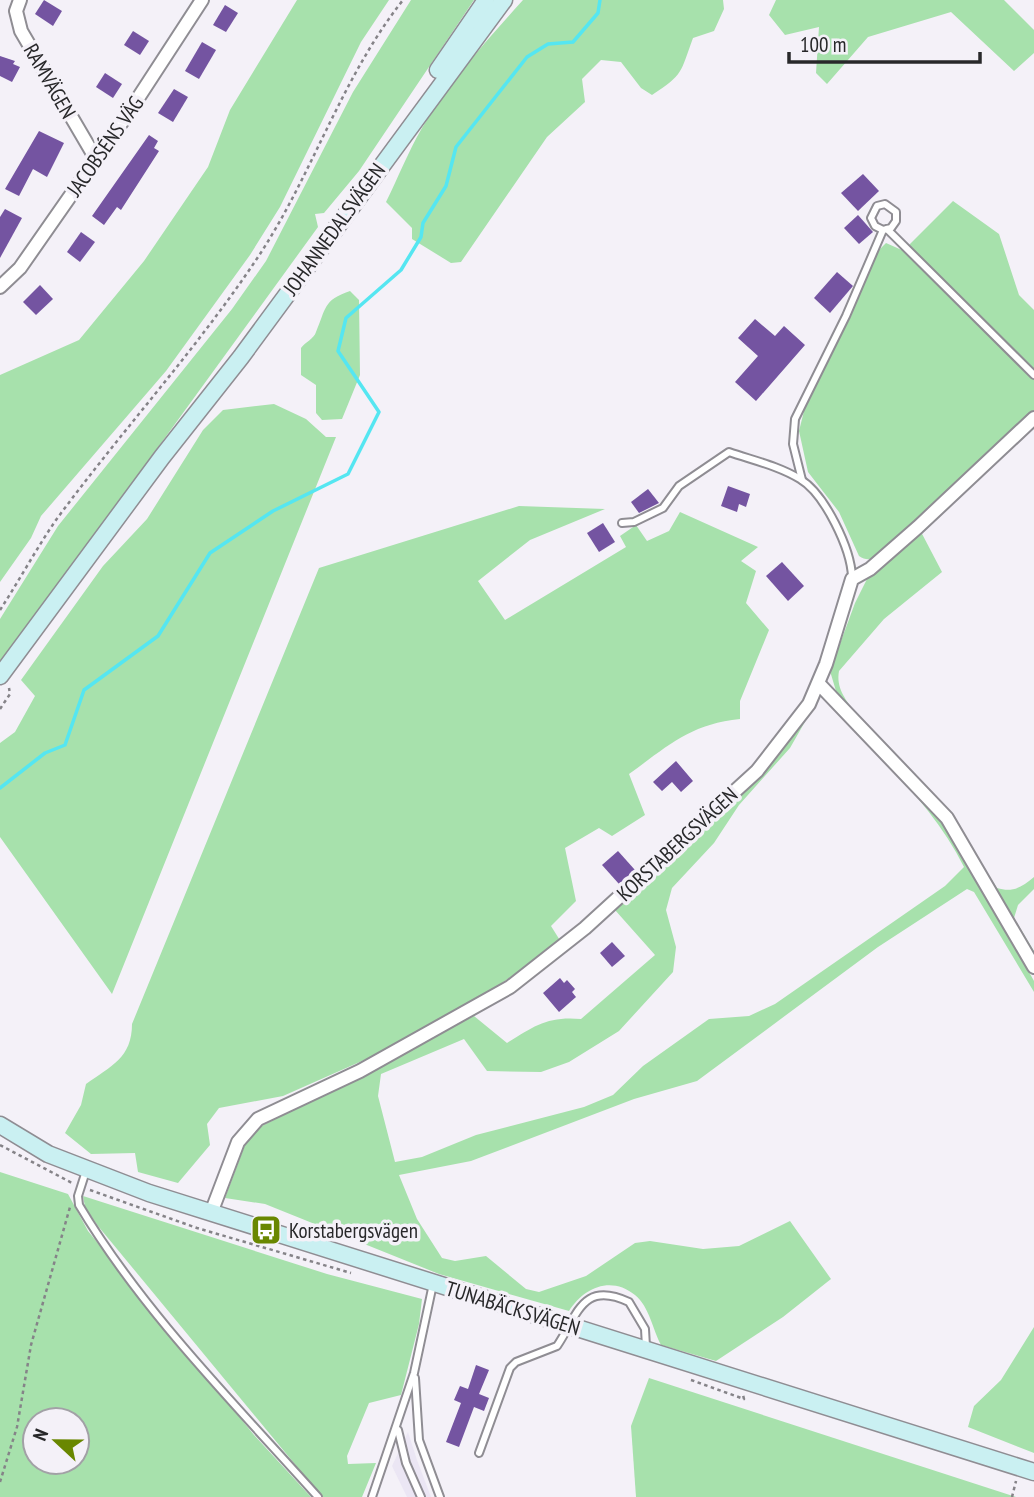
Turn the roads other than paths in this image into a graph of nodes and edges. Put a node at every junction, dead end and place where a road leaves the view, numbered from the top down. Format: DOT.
graph roads {
  1 [pos="20,0"];
  2 [pos="202,0"];
  3 [pos="486,0"];
  4 [pos="504,0"];
  5 [pos="96,159"];
  6 [pos="0,287"];
  7 [pos="1034,375"];
  8 [pos="1034,418"];
  9 [pos="162,457"];
  10 [pos="802,480"];
  11 [pos="622,523"];
  12 [pos="852,579"];
  13 [pos="2,676"];
  14 [pos="819,684"];
  15 [pos="1034,967"];
  16 [pos="0,1125"];
  17 [pos="86,1171"];
  18 [pos="211,1213"];
  19 [pos="433,1283"];
  20 [pos="571,1326"];
  21 [pos="647,1349"];
  22 [pos="414,1373"];
  23 [pos="397,1428"];
  24 [pos="479,1453"];
  25 [pos="1034,1472"];
  26 [pos="318,1497"];
  27 [pos="372,1497"];
  28 [pos="421,1497"];
  29 [pos="440,1497"];
  1 -- 5 [label="street, RAMVÄGEN"];
  2 -- 5 [label="street, JACOBSÉNS VÄG"];
  3 -- 9 [label="main road, JOHANNEDALSVÄGEN"];
  4 -- 9 [label="main road, JOHANNEDALSVÄGEN"];
  5 -- 6 [label="street, JACOBSÉNS VÄG"];
  7 -- 10 [label="lane"];
  8 -- 12 [label="street"];
  9 -- 13 [label="main road, JOHANNEDALSVÄGEN"];
  10 -- 11 [label="lane"];
  10 -- 12 [label="lane"];
  12 -- 14 [label="street, KORSTABERGSVÄGEN"];
  14 -- 15 [label="street"];
  14 -- 18 [label="street, KORSTABERGSVÄGEN"];
  16 -- 17 [label="main road, TUNABÄCKSVÄGEN"];
  17 -- 18 [label="main road, TUNABÄCKSVÄGEN"];
  17 -- 26 [label="lane"];
  18 -- 19 [label="main road, TUNABÄCKSVÄGEN"];
  19 -- 20 [label="main road, TUNABÄCKSVÄGEN"];
  19 -- 22 [label="lane"];
  20 -- 21 [label="main road, TUNABÄCKSVÄGEN"];
  20 -- 21 [label="lane"];
  20 -- 24 [label="lane"];
  21 -- 25 [label="main road, TUNABÄCKSVÄGEN"];
  22 -- 23 [label="lane"];
  22 -- 29 [label="lane"];
  23 -- 27 [label="lane"];
  23 -- 28 [label="lane"];
}
